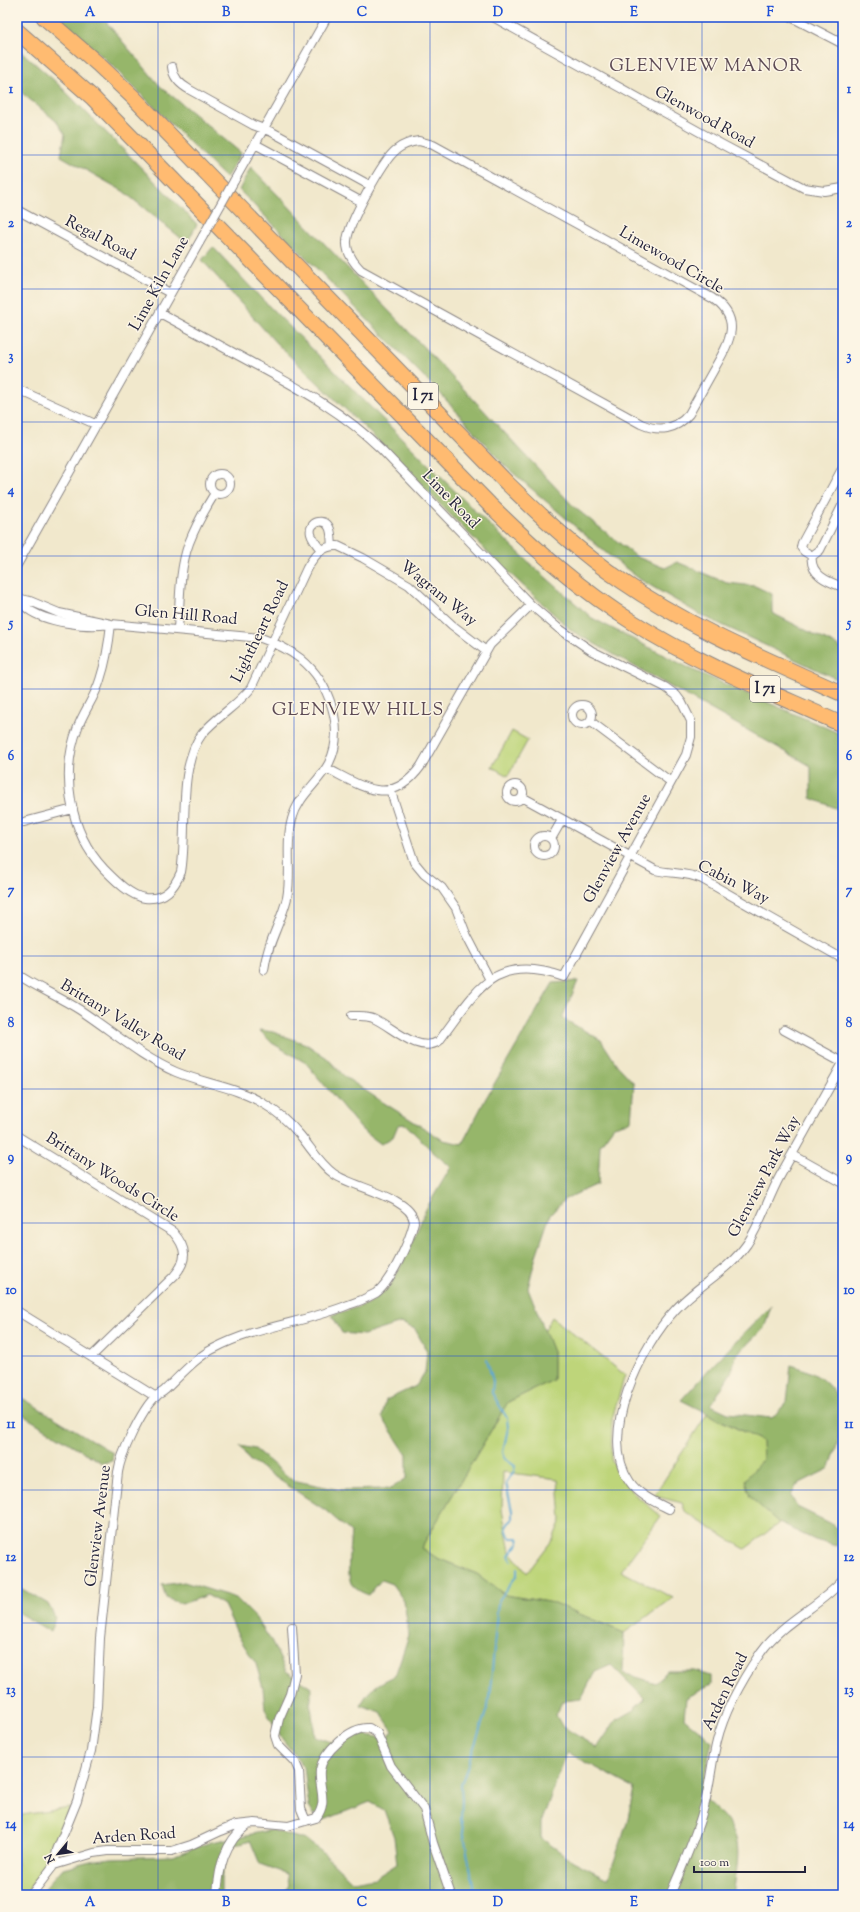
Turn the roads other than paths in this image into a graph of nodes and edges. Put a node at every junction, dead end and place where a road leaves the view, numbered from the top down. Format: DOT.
graph roads {
  1 [pos="44,17"];
  2 [pos="327,17"];
  3 [pos="493,17"];
  4 [pos="791,17"];
  5 [pos="17,31"];
  6 [pos="843,44"];
  7 [pos="172,67"];
  8 [pos="264,128"];
  9 [pos="255,144"];
  10 [pos="371,186"];
  11 [pos="843,188"];
  12 [pos="362,202"];
  13 [pos="17,210"];
  14 [pos="170,293"];
  15 [pos="160,313"];
  16 [pos="17,389"];
  17 [pos="95,424"];
  18 [pos="843,467"];
  19 [pos="215,492"];
  20 [pos="843,504"];
  21 [pos="326,548"];
  22 [pos="812,556"];
  23 [pos="17,565"];
  24 [pos="843,587"];
  25 [pos="18,599"];
  26 [pos="531,605"];
  27 [pos="111,624"];
  28 [pos="178,629"];
  29 [pos="273,642"];
  30 [pos="486,651"];
  31 [pos="843,694"];
  32 [pos="590,722"];
  33 [pos="843,725"];
  34 [pos="692,733"];
  35 [pos="326,768"];
  36 [pos="671,782"];
  37 [pos="390,789"];
  38 [pos="522,797"];
  39 [pos="73,809"];
  40 [pos="562,820"];
  41 [pos="24,822"];
  42 [pos="551,839"];
  43 [pos="630,856"];
  44 [pos="843,959"];
  45 [pos="264,970"];
  46 [pos="17,974"];
  47 [pos="490,980"];
  48 [pos="351,1016"];
  49 [pos="784,1030"];
  50 [pos="843,1062"];
  51 [pos="17,1136"];
  52 [pos="793,1155"];
  53 [pos="843,1183"];
  54 [pos="412,1214"];
  55 [pos="17,1311"];
  56 [pos="91,1356"];
  57 [pos="156,1397"];
  58 [pos="669,1509"];
  59 [pos="843,1580"];
  60 [pos="292,1627"];
  61 [pos="306,1821"];
  62 [pos="247,1824"];
  63 [pos="54,1865"];
  64 [pos="450,1893"];
  65 [pos="31,1895"];
  66 [pos="217,1895"];
  67 [pos="670,1895"];
  1 -- 31 [label="highway, I 71"];
  2 -- 8 [label="street, Lime Kiln Lane"];
  3 -- 11 [label="street, Glenwood Road"];
  4 -- 6 [label="street"];
  5 -- 33 [label="highway, I 71"];
  7 -- 8 [label="street"];
  8 -- 9 [label="street, Lime Kiln Lane"];
  8 -- 10 [label="street"];
  9 -- 12 [label="street"];
  9 -- 14 [label="street, Lime Kiln Lane, bridge"];
  10 -- 12 [label="street, Limewood Circle"];
  10 -- 12 [label="street, Limewood Circle"];
  13 -- 14 [label="street, Regal Road"];
  14 -- 15 [label="street, Lime Kiln Lane"];
  15 -- 17 [label="street, Lime Kiln Lane"];
  15 -- 26 [label="street, Lime Road"];
  16 -- 17 [label="street"];
  17 -- 23 [label="street, Lime Kiln Lane"];
  18 -- 22 [label="street"];
  19 -- 28 [label="street"];
  20 -- 22 [label="street"];
  21 -- 29 [label="street, Lightheart Road"];
  21 -- 30 [label="street, Wagram Way"];
  22 -- 24 [label="street"];
  25 -- 27 [label="street, Glen Hill Road"];
  26 -- 30 [label="street"];
  26 -- 34 [label="street, Lime Road"];
  27 -- 28 [label="street, Glen Hill Road"];
  27 -- 39 [label="street"];
  28 -- 29 [label="street, Glen Hill Road"];
  29 -- 35 [label="street, Glen Hill Road"];
  29 -- 39 [label="street, Lightheart Road"];
  30 -- 37 [label="street"];
  32 -- 36 [label="street"];
  34 -- 36 [label="street, Glenview Avenue"];
  35 -- 37 [label="street"];
  35 -- 45 [label="street, Glen Hill Road"];
  36 -- 43 [label="street, Glenview Avenue"];
  37 -- 47 [label="street"];
  38 -- 40 [label="street, Cabin Way"];
  39 -- 41 [label="street"];
  40 -- 42 [label="street"];
  40 -- 43 [label="street, Cabin Way"];
  43 -- 44 [label="street, Cabin Way"];
  43 -- 47 [label="street, Glenview Avenue"];
  46 -- 54 [label="street, Brittany Valley Road"];
  47 -- 48 [label="street"];
  49 -- 50 [label="street"];
  50 -- 52 [label="street, Glenview Park Way"];
  51 -- 56 [label="street, Brittany Woods Circle"];
  52 -- 53 [label="street"];
  52 -- 58 [label="street, Glenview Park Way"];
  54 -- 57 [label="street, Glenview Avenue"];
  55 -- 56 [label="street"];
  56 -- 57 [label="street"];
  57 -- 63 [label="street, Glenview Avenue"];
  59 -- 67 [label="street, Arden Road"];
  60 -- 61 [label="street"];
  61 -- 62 [label="street, Arden Road"];
  61 -- 64 [label="street, Arden Road"];
  62 -- 63 [label="street, Arden Road"];
  62 -- 66 [label="street"];
  63 -- 65 [label="street, Glenview Avenue"];
}
